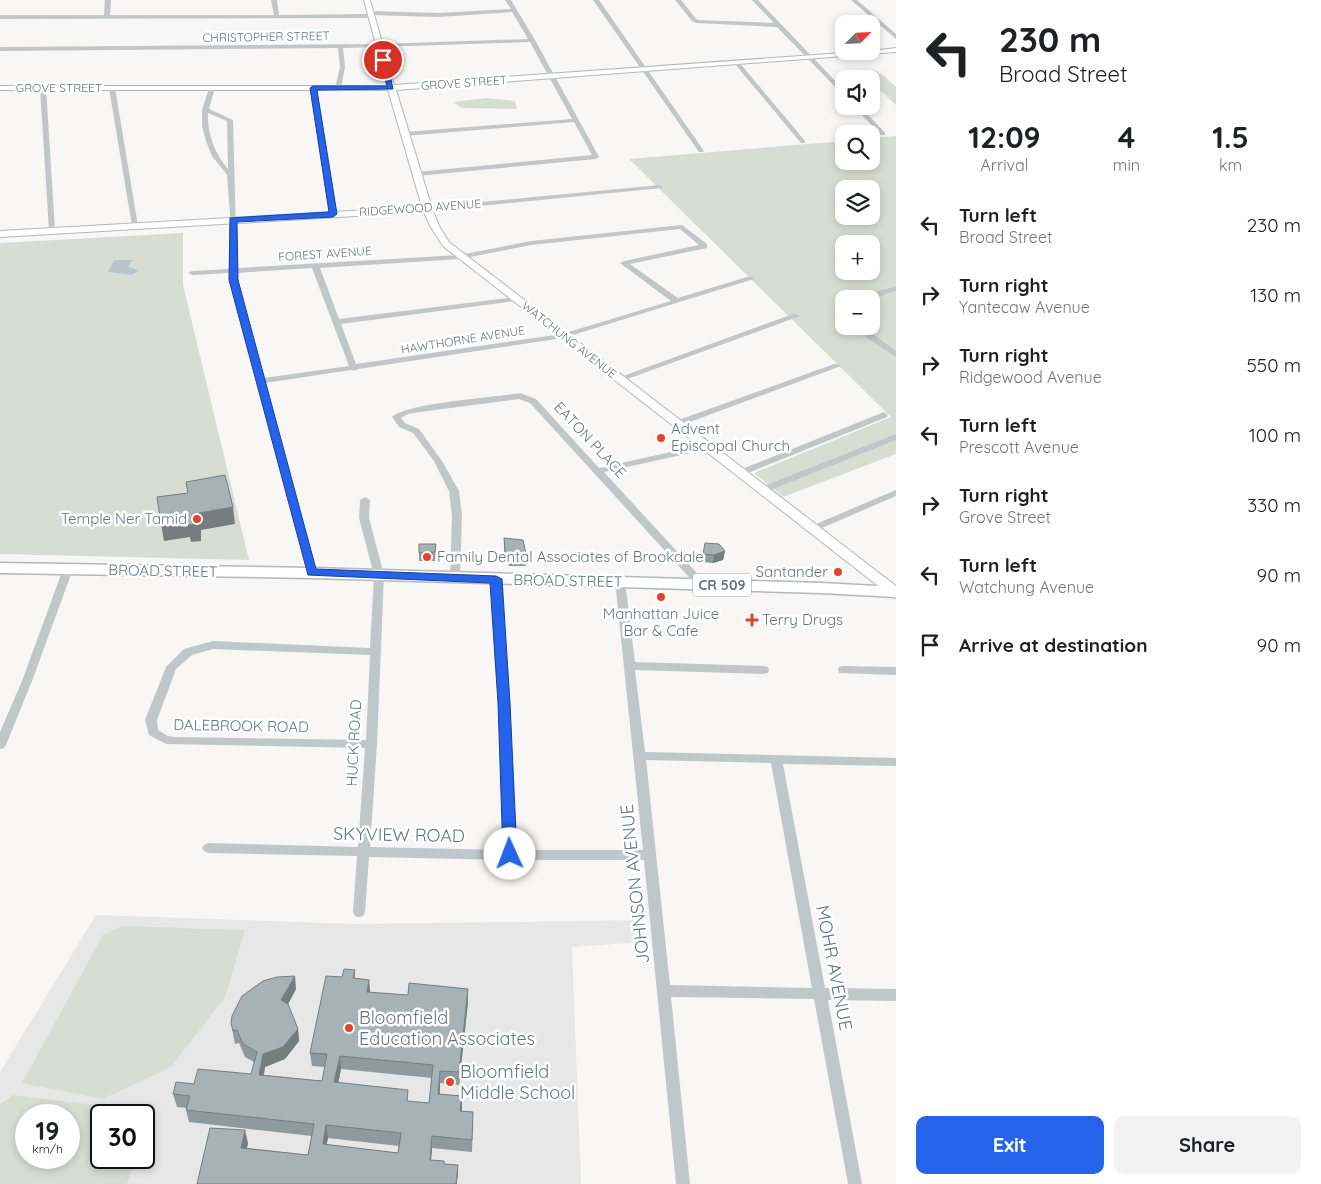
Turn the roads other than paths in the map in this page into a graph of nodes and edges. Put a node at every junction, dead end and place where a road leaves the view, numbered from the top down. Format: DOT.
graph roads {
  1 [pos="108,0"];
  2 [pos="274,0"];
  3 [pos="367,0"];
  4 [pos="508,0"];
  5 [pos="596,0"];
  6 [pos="678,0"];
  7 [pos="755,0"];
  8 [pos="854,0"];
  9 [pos="515,10"];
  10 [pos="371,15"];
  11 [pos="107,16"];
  12 [pos="277,16"];
  13 [pos="0,17"];
  14 [pos="778,25"];
  15 [pos="896,37"];
  16 [pos="532,40"];
  17 [pos="340,46"];
  18 [pos="379,46"];
  19 [pos="0,49"];
  20 [pos="896,50"];
  21 [pos="808,58"];
  22 [pos="737,63"];
  23 [pos="647,70"];
  24 [pos="552,77"];
  25 [pos="835,85"];
  26 [pos="0,88"];
  27 [pos="43,88"];
  28 [pos="112,88"];
  29 [pos="212,88"];
  30 [pos="313,88"];
  31 [pos="338,88"];
  32 [pos="391,88"];
  33 [pos="205,110"];
  34 [pos="865,115"];
  35 [pos="222,116"];
  36 [pos="204,120"];
  37 [pos="576,120"];
  38 [pos="405,134"];
  39 [pos="883,134"];
  40 [pos="803,142"];
  41 [pos="701,151"];
  42 [pos="230,174"];
  43 [pos="417,174"];
  44 [pos="660,187"];
  45 [pos="428,209"];
  46 [pos="333,214"];
  47 [pos="233,220"];
  48 [pos="135,226"];
  49 [pos="52,231"];
  50 [pos="0,234"];
  51 [pos="460,257"];
  52 [pos="315,265"];
  53 [pos="232,271"];
  54 [pos="192,273"];
  55 [pos="750,280"];
  56 [pos="896,289"];
  57 [pos="880,294"];
  58 [pos="516,299"];
  59 [pos="677,302"];
  60 [pos="796,316"];
  61 [pos="336,322"];
  62 [pos="869,335"];
  63 [pos="564,336"];
  64 [pos="896,355"];
  65 [pos="836,366"];
  66 [pos="354,369"];
  67 [pos="619,379"];
  68 [pos="261,381"];
  69 [pos="884,415"];
  70 [pos="676,424"];
  71 [pos="896,437"];
  72 [pos="706,448"];
  73 [pos="598,471"];
  74 [pos="740,473"];
  75 [pos="762,490"];
  76 [pos="896,494"];
  77 [pos="365,500"];
  78 [pos="812,529"];
  79 [pos="0,568"];
  80 [pos="68,569"];
  81 [pos="312,573"];
  82 [pos="379,575"];
  83 [pos="455,578"];
  84 [pos="496,579"];
  85 [pos="620,582"];
  86 [pos="702,584"];
  87 [pos="895,592"];
  88 [pos="375,652"];
  89 [pos="630,666"];
  90 [pos="764,670"];
  91 [pos="843,670"];
  92 [pos="896,671"];
  93 [pos="371,744"];
  94 [pos="0,745"];
  95 [pos="640,756"];
  96 [pos="776,758"];
  97 [pos="896,762"];
  98 [pos="208,848"];
  99 [pos="363,852"];
  100 [pos="510,854"];
  101 [pos="650,855"];
  102 [pos="359,912"];
  103 [pos="664,991"];
  104 [pos="819,993"];
  105 [pos="896,994"];
  106 [pos="683,1184"];
  107 [pos="855,1184"];
  1 -- 11 [label="street"];
  2 -- 12 [label="street"];
  3 -- 10 [label="main road, WATCHUNG AVENUE"];
  4 -- 9 [label="street"];
  5 -- 23 [label="street"];
  6 -- 14 [label="street"];
  7 -- 14 [label="street"];
  8 -- 15 [label="street"];
  9 -- 10 [label="street"];
  9 -- 16 [label="street"];
  10 -- 12 [label="street"];
  10 -- 18 [label="main road, WATCHUNG AVENUE"];
  11 -- 12 [label="street"];
  11 -- 13 [label="street"];
  14 -- 21 [label="street"];
  16 -- 18 [label="street, CHRISTOPHER STREET"];
  16 -- 24 [label="street"];
  17 -- 18 [label="street, CHRISTOPHER STREET"];
  17 -- 19 [label="street, CHRISTOPHER STREET"];
  17 -- 31 [label="street"];
  18 -- 32 [label="main road, WATCHUNG AVENUE"];
  20 -- 21 [label="main road, GROVE STREET"];
  21 -- 22 [label="main road, GROVE STREET"];
  21 -- 25 [label="street"];
  22 -- 23 [label="main road, GROVE STREET"];
  22 -- 40 [label="street"];
  23 -- 24 [label="main road, GROVE STREET"];
  23 -- 41 [label="street"];
  24 -- 32 [label="main road, GROVE STREET"];
  24 -- 37 [label="street"];
  26 -- 27 [label="main road, GROVE STREET"];
  27 -- 28 [label="main road, GROVE STREET"];
  27 -- 49 [label="street"];
  28 -- 29 [label="main road, GROVE STREET"];
  28 -- 48 [label="street"];
  29 -- 30 [label="main road, GROVE STREET"];
  29 -- 33 [label="street"];
  30 -- 31 [label="main road, GROVE STREET"];
  30 -- 46 [label="street"];
  31 -- 32 [label="main road, GROVE STREET"];
  32 -- 38 [label="main road, WATCHUNG AVENUE"];
  33 -- 35 [label="street"];
  33 -- 36 [label="street"];
  34 -- 39 [label="street"];
  35 -- 36 [label="street"];
  35 -- 42 [label="street"];
  36 -- 42 [label="street"];
  37 -- 38 [label="street"];
  37 -- 43 [label="street"];
  38 -- 43 [label="main road, WATCHUNG AVENUE"];
  42 -- 47 [label="street"];
  43 -- 45 [label="main road, WATCHUNG AVENUE"];
  44 -- 45 [label="street, RIDGEWOOD AVENUE"];
  45 -- 46 [label="main road, RIDGEWOOD AVENUE"];
  45 -- 51 [label="main road, WATCHUNG AVENUE"];
  46 -- 47 [label="main road, RIDGEWOOD AVENUE"];
  47 -- 48 [label="main road, RIDGEWOOD AVENUE"];
  47 -- 53 [label="street"];
  48 -- 49 [label="main road, RIDGEWOOD AVENUE"];
  49 -- 50 [label="main road, RIDGEWOOD AVENUE"];
  51 -- 52 [label="street, FOREST AVENUE"];
  51 -- 58 [label="main road, WATCHUNG AVENUE"];
  51 -- 59 [label="street, FOREST AVENUE"];
  52 -- 53 [label="street, FOREST AVENUE"];
  52 -- 61 [label="street"];
  53 -- 54 [label="street, FOREST AVENUE"];
  53 -- 68 [label="street"];
  55 -- 59 [label="street, HAWTHORNE AVENUE"];
  56 -- 57 [label="street"];
  58 -- 61 [label="street"];
  58 -- 63 [label="main road, WATCHUNG AVENUE"];
  59 -- 63 [label="street, HAWTHORNE AVENUE"];
  60 -- 67 [label="street"];
  61 -- 66 [label="street"];
  62 -- 64 [label="street"];
  63 -- 66 [label="street, HAWTHORNE AVENUE"];
  63 -- 67 [label="main road, WATCHUNG AVENUE"];
  65 -- 70 [label="street"];
  66 -- 68 [label="street, HAWTHORNE AVENUE"];
  67 -- 70 [label="main road, WATCHUNG AVENUE"];
  68 -- 81 [label="street"];
  69 -- 74 [label="street"];
  70 -- 72 [label="main road, WATCHUNG AVENUE"];
  71 -- 75 [label="street"];
  72 -- 73 [label="street"];
  72 -- 74 [label="main road, WATCHUNG AVENUE"];
  73 -- 83 [label="street, EATON PLACE"];
  73 -- 86 [label="street, EATON PLACE"];
  74 -- 75 [label="main road, WATCHUNG AVENUE"];
  75 -- 78 [label="main road, WATCHUNG AVENUE"];
  76 -- 78 [label="street"];
  77 -- 82 [label="street, HUCK ROAD"];
  78 -- 87 [label="main road, WATCHUNG AVENUE"];
  79 -- 80 [label="main road, BROAD STREET / CR 509"];
  80 -- 81 [label="main road, BROAD STREET / CR 509"];
  80 -- 94 [label="street"];
  81 -- 82 [label="main road, BROAD STREET / CR 509"];
  82 -- 83 [label="main road, BROAD STREET / CR 509"];
  82 -- 88 [label="street, HUCK ROAD"];
  83 -- 84 [label="main road, BROAD STREET / CR 509"];
  84 -- 85 [label="main road, BROAD STREET / CR 509"];
  84 -- 100 [label="street"];
  85 -- 86 [label="main road, BROAD STREET / CR 509"];
  85 -- 89 [label="street, JOHNSON AVENUE"];
  86 -- 87 [label="main road, BROAD STREET / CR 509"];
  88 -- 93 [label="street, HUCK ROAD"];
  88 -- 93 [label="street, DALEBROOK ROAD"];
  89 -- 90 [label="street"];
  89 -- 95 [label="street, JOHNSON AVENUE"];
  91 -- 92 [label="street"];
  93 -- 99 [label="street, HUCK ROAD"];
  95 -- 96 [label="street"];
  95 -- 101 [label="street, JOHNSON AVENUE"];
  96 -- 97 [label="street"];
  96 -- 104 [label="street, MOHR AVENUE"];
  98 -- 99 [label="street, SKYVIEW ROAD"];
  99 -- 100 [label="street, SKYVIEW ROAD"];
  99 -- 102 [label="street, HUCK ROAD"];
  100 -- 101 [label="street, SKYVIEW ROAD"];
  101 -- 103 [label="street, JOHNSON AVENUE"];
  103 -- 104 [label="street"];
  103 -- 106 [label="street, JOHNSON AVENUE"];
  104 -- 105 [label="street"];
  104 -- 107 [label="street, MOHR AVENUE"];
}
